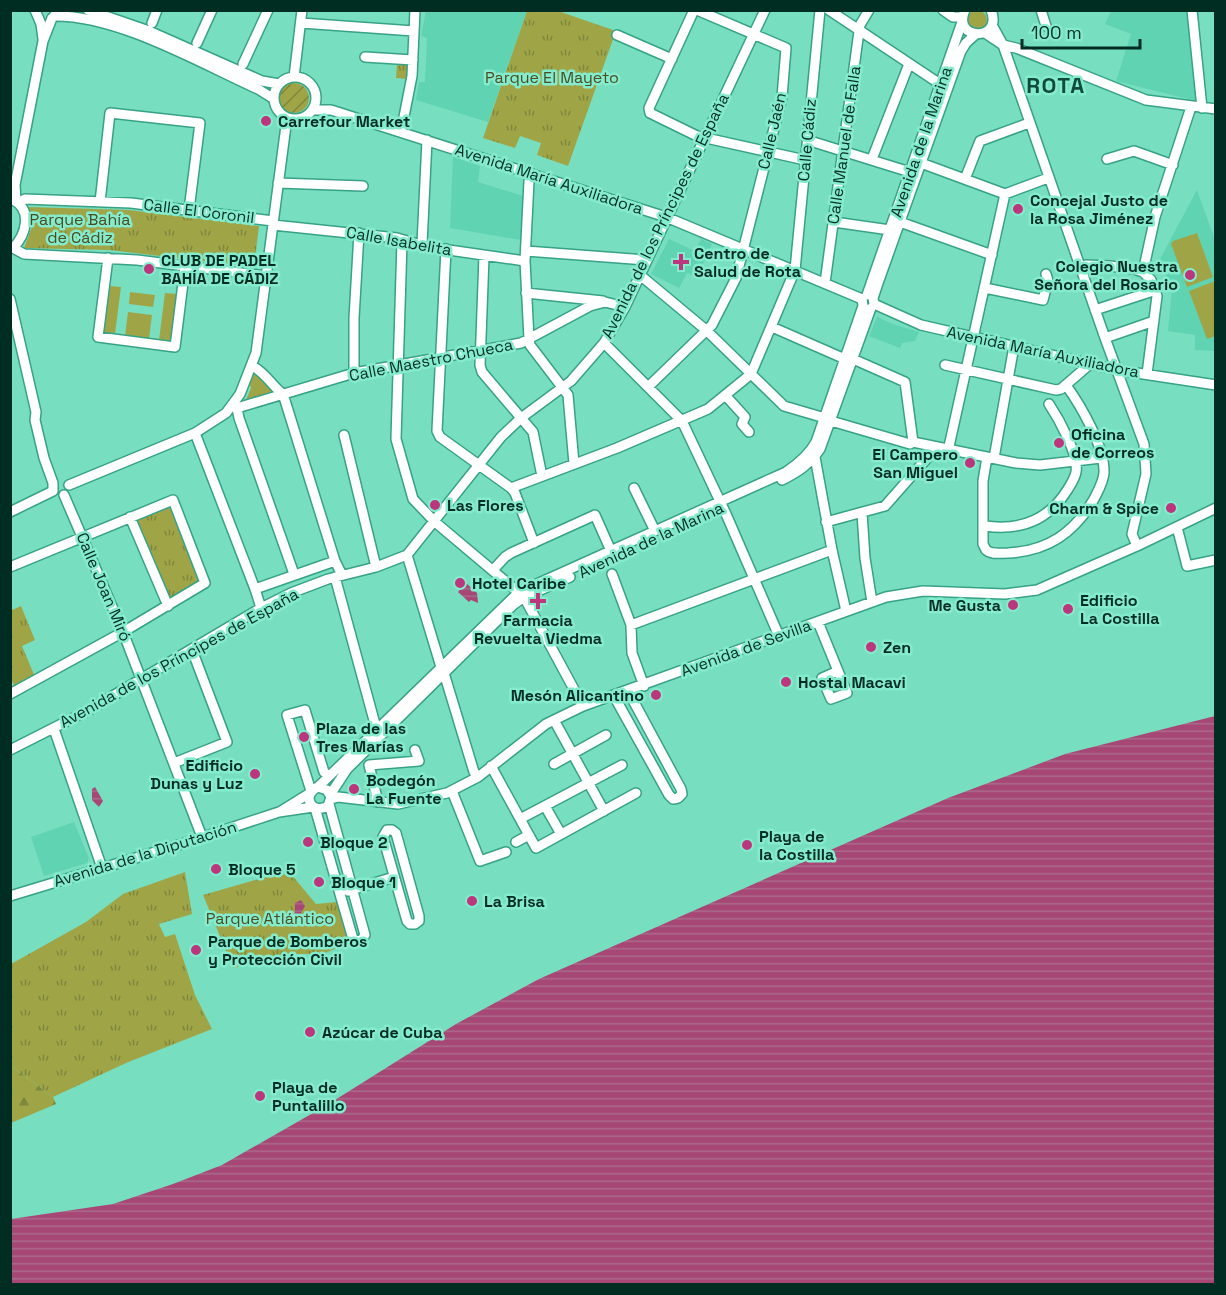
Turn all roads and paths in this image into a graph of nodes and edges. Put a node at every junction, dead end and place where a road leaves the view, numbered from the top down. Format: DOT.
graph roads {
  1 [pos="88,10"];
  2 [pos="157,10"];
  3 [pos="212,10"];
  4 [pos="268,10"];
  5 [pos="302,10"];
  6 [pos="415,10"];
  7 [pos="696,10"];
  8 [pos="765,10"];
  9 [pos="820,10"];
  10 [pos="829,10"];
  11 [pos="869,10"];
  12 [pos="943,10"];
  13 [pos="991,10"];
  14 [pos="1041,10"];
  15 [pos="1192,10"];
  16 [pos="37,14"];
  17 [pos="54,15"];
  18 [pos="963,17"];
  19 [pos="152,23"];
  20 [pos="301,23"];
  21 [pos="992,25"];
  22 [pos="1046,26"];
  23 [pos="414,31"];
  24 [pos="859,31"];
  25 [pos="753,34"];
  26 [pos="981,34"];
  27 [pos="617,35"];
  28 [pos="43,41"];
  29 [pos="196,43"];
  30 [pos="1003,45"];
  31 [pos="364,57"];
  32 [pos="672,59"];
  33 [pos="413,60"];
  34 [pos="243,64"];
  35 [pos="909,64"];
  36 [pos="294,77"];
  37 [pos="279,84"];
  38 [pos="940,84"];
  39 [pos="316,97"];
  40 [pos="274,99"];
  41 [pos="1196,108"];
  42 [pos="312,110"];
  43 [pos="331,110"];
  44 [pos="1215,110"];
  45 [pos="287,118"];
  46 [pos="1029,123"];
  47 [pos="401,132"];
  48 [pos="704,137"];
  49 [pos="427,140"];
  50 [pos="807,140"];
  51 [pos="844,152"];
  52 [pos="767,153"];
  53 [pos="872,159"];
  54 [pos="1107,159"];
  55 [pos="805,160"];
  56 [pos="921,163"];
  57 [pos="1173,165"];
  58 [pos="910,172"];
  59 [pos="531,173"];
  60 [pos="1048,178"];
  61 [pos="965,179"];
  62 [pos="278,183"];
  63 [pos="363,186"];
  64 [pos="1005,194"];
  65 [pos="14,196"];
  66 [pos="100,201"];
  67 [pos="189,210"];
  68 [pos="666,217"];
  69 [pos="834,222"];
  70 [pos="900,222"];
  71 [pos="273,223"];
  72 [pos="890,230"];
  73 [pos="359,233"];
  74 [pos="402,241"];
  75 [pos="422,244"];
  76 [pos="11,248"];
  77 [pos="743,248"];
  78 [pos="446,249"];
  79 [pos="526,250"];
  80 [pos="992,255"];
  81 [pos="484,256"];
  82 [pos="108,258"];
  83 [pos="646,260"];
  84 [pos="525,261"];
  85 [pos="185,267"];
  86 [pos="1080,267"];
  87 [pos="795,270"];
  88 [pos="1143,272"];
  89 [pos="1046,274"];
  90 [pos="640,275"];
  91 [pos="266,276"];
  92 [pos="825,283"];
  93 [pos="985,288"];
  94 [pos="1156,290"];
  95 [pos="526,293"];
  96 [pos="10,299"];
  97 [pos="605,302"];
  98 [pos="869,302"];
  99 [pos="625,307"];
  100 [pos="1095,310"];
  101 [pos="1154,321"];
  102 [pos="772,327"];
  103 [pos="706,330"];
  104 [pos="975,337"];
  105 [pos="1105,338"];
  106 [pos="529,339"];
  107 [pos="604,343"];
  108 [pos="1014,346"];
  109 [pos="479,352"];
  110 [pos="440,358"];
  111 [pos="849,359"];
  112 [pos="1090,364"];
  113 [pos="397,365"];
  114 [pos="945,365"];
  115 [pos="252,366"];
  116 [pos="967,370"];
  117 [pos="1117,370"];
  118 [pos="354,373"];
  119 [pos="751,374"];
  120 [pos="1147,374"];
  121 [pos="1007,379"];
  122 [pos="1066,385"];
  123 [pos="1215,385"];
  124 [pos="648,387"];
  125 [pos="563,388"];
  126 [pos="283,394"];
  127 [pos="725,395"];
  128 [pos="1049,404"];
  129 [pos="235,407"];
  130 [pos="521,418"];
  131 [pos="828,420"];
  132 [pos="682,421"];
  133 [pos="749,432"];
  134 [pos="195,433"];
  135 [pos="344,435"];
  136 [pos="913,442"];
  137 [pos="936,448"];
  138 [pos="948,450"];
  139 [pos="814,457"];
  140 [pos="990,458"];
  141 [pos="1101,458"];
  142 [pos="1076,462"];
  143 [pos="574,464"];
  144 [pos="479,466"];
  145 [pos="542,476"];
  146 [pos="55,484"];
  147 [pos="69,485"];
  148 [pos="511,488"];
  149 [pos="634,488"];
  150 [pos="64,495"];
  151 [pos="721,504"];
  152 [pos="1215,508"];
  153 [pos="10,512"];
  154 [pos="862,513"];
  155 [pos="130,517"];
  156 [pos="435,522"];
  157 [pos="826,522"];
  158 [pos="985,526"];
  159 [pos="1177,527"];
  160 [pos="655,531"];
  161 [pos="81,537"];
  162 [pos="534,543"];
  163 [pos="1137,546"];
  164 [pos="832,550"];
  165 [pos="611,551"];
  166 [pos="407,555"];
  167 [pos="1215,560"];
  168 [pos="335,561"];
  169 [pos="10,567"];
  170 [pos="376,567"];
  171 [pos="493,570"];
  172 [pos="294,574"];
  173 [pos="612,574"];
  174 [pos="339,576"];
  175 [pos="753,578"];
  176 [pos="255,589"];
  177 [pos="522,595"];
  178 [pos="872,602"];
  179 [pos="168,606"];
  180 [pos="261,608"];
  181 [pos="846,611"];
  182 [pos="818,622"];
  183 [pos="631,625"];
  184 [pos="123,632"];
  185 [pos="779,636"];
  186 [pos="192,650"];
  187 [pos="442,670"];
  188 [pos="838,671"];
  189 [pos="142,680"];
  190 [pos="644,686"];
  191 [pos="11,691"];
  192 [pos="628,691"];
  193 [pos="614,696"];
  194 [pos="584,706"];
  195 [pos="554,720"];
  196 [pos="379,728"];
  197 [pos="54,729"];
  198 [pos="606,735"];
  199 [pos="10,750"];
  200 [pos="415,750"];
  201 [pos="573,754"];
  202 [pos="174,763"];
  203 [pos="554,764"];
  204 [pos="622,765"];
  205 [pos="491,766"];
  206 [pos="329,777"];
  207 [pos="478,777"];
  208 [pos="589,783"];
  209 [pos="313,790"];
  210 [pos="452,791"];
  211 [pos="636,793"];
  212 [pos="330,799"];
  213 [pos="378,802"];
  214 [pos="545,806"];
  215 [pos="314,808"];
  216 [pos="604,811"];
  217 [pos="279,812"];
  218 [pos="520,819"];
  219 [pos="561,834"];
  220 [pos="529,835"];
  221 [pos="202,837"];
  222 [pos="516,842"];
  223 [pos="506,852"];
  224 [pos="102,868"];
  225 [pos="394,877"];
  226 [pos="353,889"];
  227 [pos="340,893"];
  228 [pos="10,896"];
  1 -- 37 [label="street"];
  2 -- 19 [label="street"];
  3 -- 29 [label="street"];
  4 -- 34 [label="street"];
  5 -- 20 [label="street"];
  6 -- 23 [label="street"];
  7 -- 25 [label="street"];
  7 -- 32 [label="street"];
  8 -- 25 [label="street, Avenida de los Príncipes de España"];
  9 -- 50 [label="street, Calle Cádiz"];
  10 -- 24 [label="street"];
  11 -- 24 [label="street, Calle Manuel de Falla"];
  12 -- 18 [label="street"];
  13 -- 21 [label="street"];
  14 -- 22 [label="street"];
  15 -- 41 [label="street"];
  16 -- 17 [label="street"];
  16 -- 28 [label="street"];
  17 -- 28 [label="street"];
  17 -- 40 [label="street"];
  18 -- 26 [label="street"];
  18 -- 38 [label="street, Avenida de la Marina"];
  20 -- 23 [label="street"];
  20 -- 36 [label="street"];
  21 -- 26 [label="street, Avenida de la Marina"];
  21 -- 30 [label="street"];
  23 -- 33 [label="street"];
  24 -- 35 [label="street"];
  24 -- 51 [label="street, Calle Manuel de Falla"];
  25 -- 48 [label="street, Avenida de los Príncipes de España"];
  25 -- 52 [label="street, Calle Jaén"];
  26 -- 30 [label="street"];
  26 -- 56 [label="street, Avenida de la Marina"];
  27 -- 32 [label="street"];
  28 -- 65 [label="street"];
  30 -- 41 [label="street"];
  30 -- 46 [label="street"];
  31 -- 33 [label="street"];
  32 -- 48 [label="street"];
  33 -- 47 [label="street"];
  35 -- 38 [label="street"];
  35 -- 53 [label="street"];
  36 -- 37 [label="street"];
  36 -- 39 [label="street"];
  37 -- 40 [label="street"];
  38 -- 58 [label="street, Avenida de la Marina"];
  39 -- 42 [label="street"];
  39 -- 43 [label="street, Avenida María Auxiliadora"];
  40 -- 45 [label="street"];
  41 -- 44 [label="street"];
  41 -- 57 [label="street"];
  42 -- 43 [label="street, Avenida María Auxiliadora"];
  42 -- 45 [label="street"];
  43 -- 47 [label="street, Avenida María Auxiliadora"];
  45 -- 62 [label="street"];
  46 -- 60 [label="street"];
  46 -- 61 [label="street"];
  47 -- 49 [label="street, Avenida María Auxiliadora"];
  48 -- 52 [label="street"];
  48 -- 68 [label="street, Avenida de los Príncipes de España"];
  49 -- 59 [label="street, Avenida María Auxiliadora"];
  49 -- 75 [label="street"];
  50 -- 51 [label="street"];
  50 -- 55 [label="street, Calle Cádiz"];
  51 -- 53 [label="street"];
  51 -- 69 [label="street, Calle Manuel de Falla"];
  52 -- 55 [label="street"];
  52 -- 77 [label="street, Calle Jaén"];
  53 -- 58 [label="street"];
  54 -- 57 [label="street"];
  55 -- 87 [label="street, Calle Cádiz"];
  56 -- 61 [label="street"];
  56 -- 70 [label="street, Avenida de la Marina"];
  57 -- 88 [label="street"];
  58 -- 72 [label="street, Avenida de la Marina"];
  59 -- 68 [label="street, Avenida María Auxiliadora"];
  59 -- 79 [label="street"];
  60 -- 64 [label="street"];
  60 -- 86 [label="street"];
  61 -- 64 [label="street"];
  62 -- 63 [label="street"];
  62 -- 71 [label="street"];
  64 -- 80 [label="street"];
  65 -- 66 [label="street, Calle El Coronil"];
  65 -- 76 [label="street"];
  66 -- 67 [label="street, Calle El Coronil"];
  66 -- 67 [label="street"];
  67 -- 71 [label="street, Calle El Coronil"];
  68 -- 77 [label="street, Avenida María Auxiliadora"];
  68 -- 83 [label="street, Avenida de los Príncipes de España"];
  69 -- 72 [label="street"];
  69 -- 92 [label="street, Calle Manuel de Falla"];
  70 -- 80 [label="street"];
  70 -- 98 [label="street, Avenida de la Marina"];
  71 -- 73 [label="street, Calle Isabelita"];
  71 -- 91 [label="street"];
  72 -- 98 [label="street, Avenida de la Marina"];
  73 -- 74 [label="street, Calle Isabelita"];
  73 -- 118 [label="street"];
  74 -- 75 [label="street, Calle Isabelita"];
  74 -- 113 [label="street"];
  75 -- 78 [label="street, Calle Isabelita"];
  76 -- 82 [label="street"];
  77 -- 87 [label="street, Avenida María Auxiliadora"];
  77 -- 103 [label="street, Calle Jaén"];
  78 -- 81 [label="street, Calle Isabelita"];
  78 -- 110 [label="street"];
  79 -- 83 [label="street"];
  79 -- 84 [label="street"];
  80 -- 93 [label="street"];
  81 -- 84 [label="street, Calle Isabelita"];
  81 -- 109 [label="street"];
  82 -- 85 [label="street"];
  82 -- 85 [label="street"];
  83 -- 90 [label="street, Avenida de los Príncipes de España"];
  84 -- 95 [label="street"];
  85 -- 91 [label="street"];
  86 -- 88 [label="street"];
  86 -- 100 [label="street"];
  87 -- 92 [label="street, Avenida María Auxiliadora"];
  87 -- 102 [label="street, Calle Cádiz"];
  88 -- 94 [label="street"];
  89 -- 93 [label="street"];
  90 -- 99 [label="street, Avenida de los Príncipes de España"];
  90 -- 103 [label="street"];
  91 -- 115 [label="street"];
  92 -- 98 [label="street, Avenida María Auxiliadora"];
  93 -- 104 [label="street"];
  94 -- 100 [label="street"];
  94 -- 101 [label="street"];
  95 -- 97 [label="street"];
  95 -- 106 [label="street"];
  96 -- 146 [label="street"];
  97 -- 99 [label="street"];
  97 -- 106 [label="street, Calle Maestro Chueca"];
  98 -- 104 [label="street, Avenida María Auxiliadora"];
  98 -- 111 [label="street, Avenida de la Marina"];
  99 -- 107 [label="street, Avenida de los Príncipes de España"];
  100 -- 105 [label="street"];
  101 -- 105 [label="street"];
  101 -- 120 [label="street"];
  102 -- 111 [label="street"];
  102 -- 119 [label="street, Calle Cádiz"];
  103 -- 119 [label="street"];
  103 -- 124 [label="street, Calle Jaén"];
  104 -- 108 [label="street, Avenida María Auxiliadora"];
  104 -- 116 [label="street"];
  105 -- 117 [label="street"];
  106 -- 109 [label="street, Calle Maestro Chueca"];
  106 -- 125 [label="street"];
  107 -- 124 [label="street"];
  107 -- 125 [label="street, Avenida de los Príncipes de España"];
  108 -- 112 [label="street, Avenida María Auxiliadora"];
  108 -- 121 [label="street"];
  109 -- 110 [label="street, Calle Maestro Chueca"];
  109 -- 130 [label="street"];
  110 -- 113 [label="street, Calle Maestro Chueca"];
  110 -- 144 [label="street"];
  111 -- 131 [label="street, Avenida de la Marina"];
  111 -- 136 [label="street"];
  112 -- 117 [label="street, Avenida María Auxiliadora"];
  112 -- 122 [label="street"];
  113 -- 118 [label="street, Calle Maestro Chueca"];
  113 -- 156 [label="street"];
  114 -- 116 [label="street"];
  115 -- 126 [label="street"];
  115 -- 129 [label="street"];
  116 -- 121 [label="street"];
  116 -- 138 [label="street"];
  117 -- 120 [label="street, Avenida María Auxiliadora"];
  117 -- 163 [label="street"];
  118 -- 126 [label="street, Calle Maestro Chueca"];
  119 -- 127 [label="street"];
  119 -- 131 [label="street"];
  120 -- 123 [label="street, Avenida María Auxiliadora"];
  121 -- 122 [label="street"];
  121 -- 140 [label="street"];
  122 -- 141 [label="street"];
  124 -- 132 [label="street"];
  125 -- 130 [label="street, Avenida de los Príncipes de España"];
  125 -- 143 [label="street"];
  126 -- 129 [label="street, Calle Maestro Chueca"];
  126 -- 168 [label="street"];
  127 -- 132 [label="street"];
  127 -- 133 [label="street"];
  128 -- 142 [label="street"];
  129 -- 134 [label="street"];
  129 -- 172 [label="street"];
  130 -- 144 [label="street, Avenida de los Príncipes de España"];
  130 -- 145 [label="street"];
  131 -- 136 [label="street"];
  131 -- 139 [label="street, Avenida de la Marina"];
  131 -- 151 [label="street, Avenida de la Marina"];
  132 -- 143 [label="street"];
  132 -- 151 [label="street"];
  134 -- 147 [label="street"];
  134 -- 176 [label="street"];
  135 -- 170 [label="street"];
  136 -- 137 [label="street"];
  137 -- 138 [label="street"];
  137 -- 154 [label="street"];
  138 -- 140 [label="street"];
  139 -- 151 [label="street, Avenida de la Marina"];
  139 -- 157 [label="street"];
  140 -- 142 [label="street"];
  140 -- 158 [label="street"];
  141 -- 142 [label="street"];
  141 -- 158 [label="street"];
  142 -- 158 [label="street"];
  143 -- 145 [label="street"];
  144 -- 148 [label="street"];
  144 -- 156 [label="street, Avenida de los Príncipes de España"];
  145 -- 148 [label="street"];
  146 -- 147 [label="street"];
  146 -- 150 [label="street"];
  146 -- 153 [label="street"];
  147 -- 150 [label="street"];
  148 -- 162 [label="street"];
  149 -- 160 [label="street"];
  150 -- 161 [label="street, Calle Joan Miró"];
  151 -- 160 [label="street, Avenida de la Marina"];
  151 -- 175 [label="street"];
  151 -- 177 [label="street, Avenida de la Marina"];
  152 -- 159 [label="street, Avenida de Sevilla"];
  154 -- 157 [label="street"];
  154 -- 178 [label="street"];
  155 -- 161 [label="street"];
  155 -- 179 [label="street"];
  155 -- 179 [label="street"];
  156 -- 166 [label="street, Avenida de los Príncipes de España"];
  156 -- 171 [label="street"];
  157 -- 164 [label="street"];
  159 -- 163 [label="street, Avenida de Sevilla"];
  159 -- 167 [label="street"];
  160 -- 165 [label="street, Avenida de la Marina"];
  161 -- 169 [label="street"];
  161 -- 184 [label="street, Calle Joan Miró"];
  162 -- 165 [label="street"];
  162 -- 171 [label="street"];
  163 -- 178 [label="street, Avenida de Sevilla"];
  164 -- 175 [label="street"];
  164 -- 181 [label="street"];
  165 -- 177 [label="street, Avenida de la Marina"];
  166 -- 170 [label="street, Avenida de los Príncipes de España"];
  166 -- 187 [label="street"];
  168 -- 172 [label="street"];
  168 -- 174 [label="street"];
  170 -- 174 [label="street, Avenida de los Príncipes de España"];
  171 -- 177 [label="street"];
  172 -- 176 [label="street"];
  173 -- 183 [label="street"];
  174 -- 180 [label="street, Avenida de los Príncipes de España"];
  174 -- 196 [label="street"];
  175 -- 183 [label="street"];
  175 -- 185 [label="street"];
  176 -- 180 [label="street"];
  177 -- 187 [label="street, Avenida de la Marina"];
  177 -- 194 [label="street"];
  178 -- 181 [label="street, Avenida de Sevilla"];
  179 -- 184 [label="street"];
  180 -- 186 [label="street, Avenida de los Príncipes de España"];
  181 -- 182 [label="street, Avenida de Sevilla"];
  182 -- 185 [label="street, Avenida de Sevilla"];
  182 -- 188 [label="street"];
  183 -- 190 [label="street"];
  184 -- 189 [label="street, Calle Joan Miró"];
  184 -- 191 [label="street"];
  185 -- 190 [label="street, Avenida de Sevilla"];
  186 -- 189 [label="street, Avenida de los Príncipes de España"];
  186 -- 202 [label="street"];
  187 -- 196 [label="street, Avenida de la Marina"];
  187 -- 207 [label="street"];
  187 -- 212 [label="street, Avenida de la Marina"];
  189 -- 197 [label="street, Avenida de los Príncipes de España"];
  189 -- 202 [label="street, Calle Joan Miró"];
  190 -- 192 [label="street, Avenida de Sevilla"];
  192 -- 193 [label="street, Avenida de Sevilla"];
  192 -- 193 [label="street"];
  193 -- 194 [label="street, Avenida de Sevilla"];
  194 -- 195 [label="street, Avenida de Sevilla"];
  195 -- 201 [label="street"];
  195 -- 205 [label="street, Avenida de Sevilla"];
  196 -- 206 [label="street, Avenida de la Marina"];
  197 -- 199 [label="street, Avenida de los Príncipes de España"];
  197 -- 224 [label="street"];
  198 -- 201 [label="street"];
  200 -- 213 [label="street"];
  201 -- 203 [label="street"];
  201 -- 208 [label="street"];
  202 -- 221 [label="street, Calle Joan Miró"];
  204 -- 208 [label="street"];
  205 -- 207 [label="street, Avenida de Sevilla"];
  205 -- 218 [label="street"];
  206 -- 209 [label="street, Avenida de la Marina"];
  206 -- 209 [label="street"];
  207 -- 210 [label="street, Avenida de Sevilla"];
  208 -- 214 [label="street"];
  208 -- 216 [label="street"];
  209 -- 212 [label="street"];
  209 -- 215 [label="street"];
  209 -- 217 [label="street, Avenida de la Diputación"];
  210 -- 213 [label="street, Avenida de Sevilla"];
  210 -- 223 [label="street"];
  211 -- 216 [label="street"];
  212 -- 213 [label="street, Avenida de Sevilla"];
  212 -- 215 [label="street"];
  212 -- 226 [label="street"];
  214 -- 218 [label="street"];
  214 -- 219 [label="street"];
  215 -- 217 [label="street, Avenida de la Diputación"];
  215 -- 227 [label="street"];
  216 -- 219 [label="street"];
  217 -- 221 [label="street, Avenida de la Diputación"];
  218 -- 220 [label="street"];
  219 -- 220 [label="street"];
  220 -- 222 [label="street"];
  221 -- 224 [label="street, Avenida de la Diputación"];
  224 -- 228 [label="street, Avenida de la Diputación"];
  225 -- 225 [label="street"];
  225 -- 226 [label="street"];
  226 -- 227 [label="street"];
  226 -- 227 [label="street"];
}
